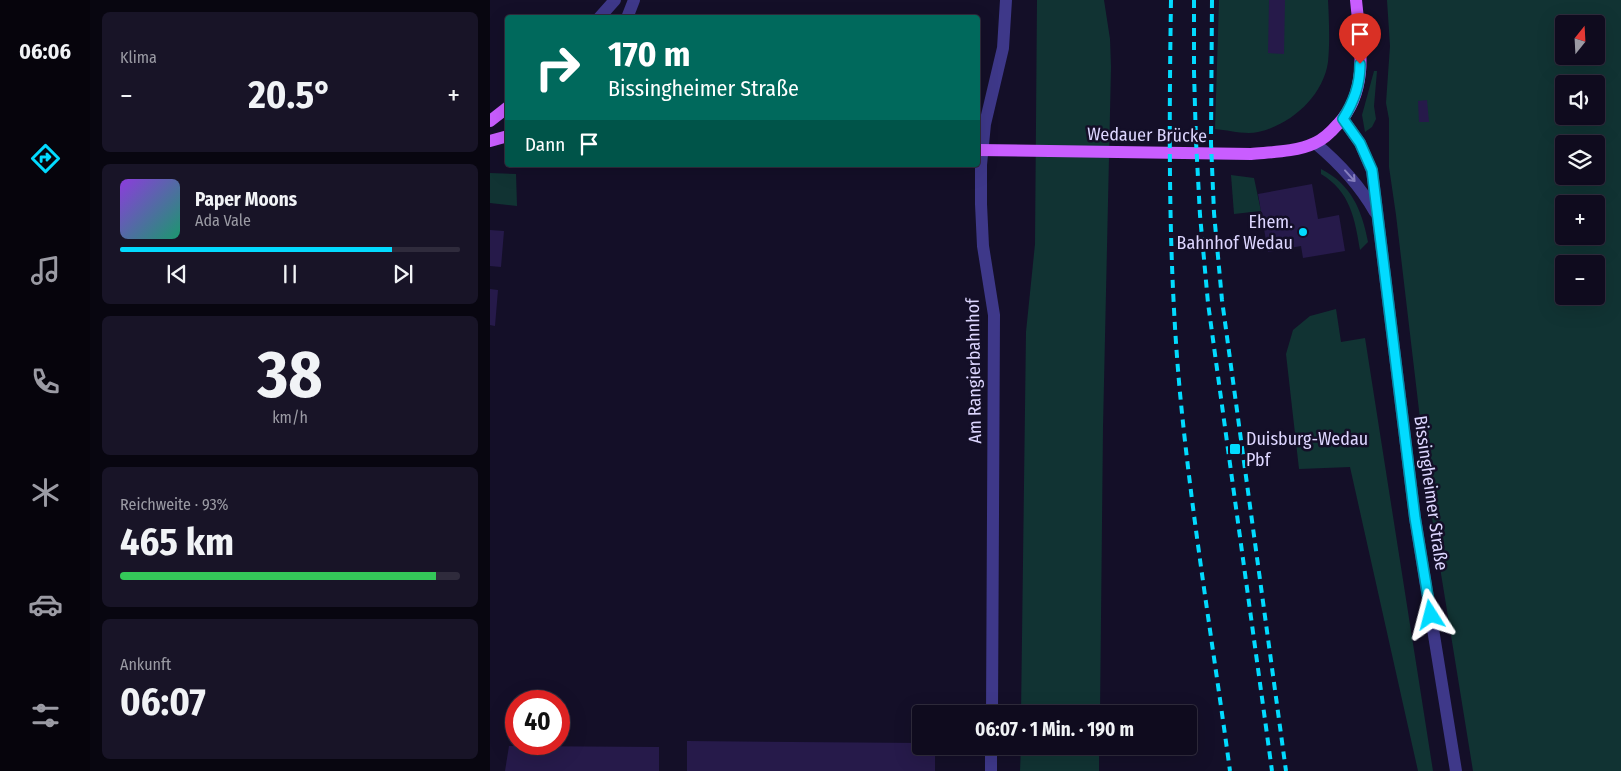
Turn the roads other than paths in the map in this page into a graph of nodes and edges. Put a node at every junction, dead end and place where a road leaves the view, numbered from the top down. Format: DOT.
graph roads {
  1 [pos="615,0"];
  2 [pos="634,0"];
  3 [pos="1006,0"];
  4 [pos="1356,0"];
  5 [pos="602,15"];
  6 [pos="628,15"];
  7 [pos="505,110"];
  8 [pos="1343,119"];
  9 [pos="490,121"];
  10 [pos="505,137"];
  11 [pos="490,141"];
  12 [pos="1315,143"];
  13 [pos="980,150"];
  14 [pos="1378,218"];
  15 [pos="992,705"];
  16 [pos="991,755"];
  17 [pos="991,771"];
  18 [pos="1456,771"];
  1 -- 5 [label="street"];
  2 -- 6 [label="street"];
  3 -- 15 [label="street, Am Rangierbahnhof"];
  4 -- 8 [label="main road"];
  7 -- 9 [label="main road"];
  8 -- 12 [label="main road"];
  8 -- 14 [label="street, Bissingheimer Straße"];
  10 -- 11 [label="main road"];
  12 -- 13 [label="main road, Wedauer Brücke"];
  12 -- 14 [label="street, Bissingheimer Straße, one-way"];
  14 -- 18 [label="street, Bissingheimer Straße"];
  16 -- 17 [label="street"];
}
